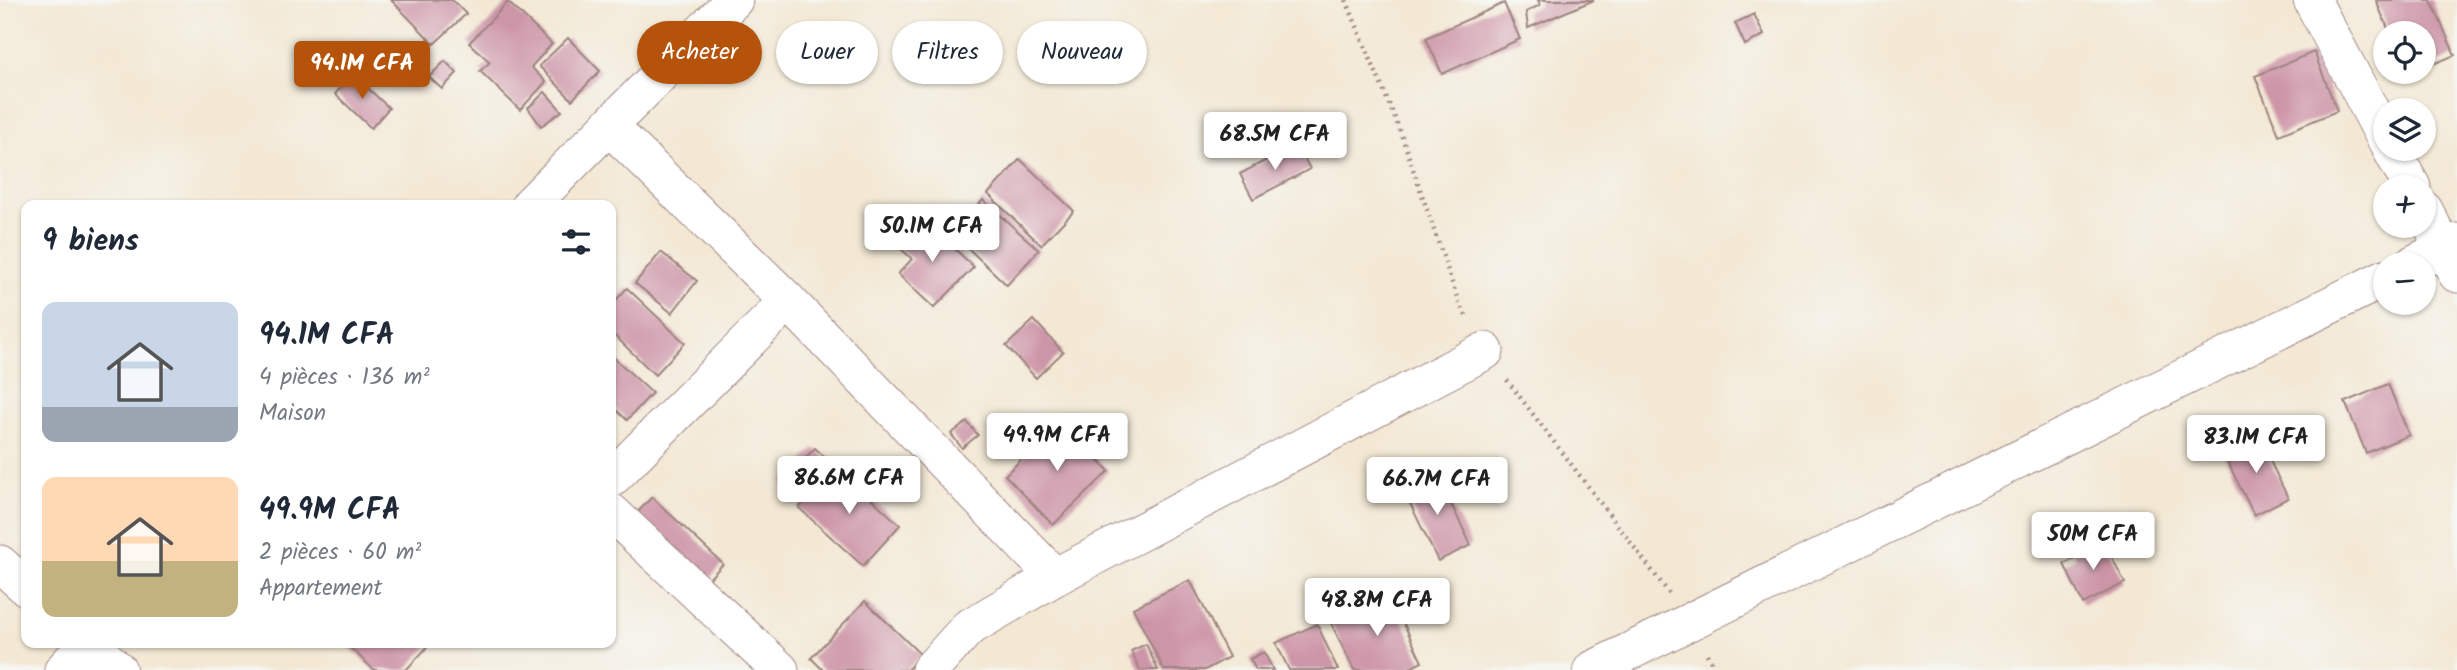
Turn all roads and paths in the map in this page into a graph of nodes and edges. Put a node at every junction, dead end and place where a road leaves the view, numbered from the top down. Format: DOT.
graph roads {
  1 [pos="734,0"];
  2 [pos="2312,0"];
  3 [pos="2373,115"];
  4 [pos="609,126"];
  5 [pos="535,200"];
  6 [pos="2435,238"];
  7 [pos="2443,257"];
  8 [pos="2373,284"];
  9 [pos="788,301"];
  10 [pos="1485,351"];
  11 [pos="616,474"];
  12 [pos="616,517"];
  13 [pos="0,564"];
  14 [pos="1055,578"];
  15 [pos="21,583"];
  16 [pos="83,648"];
  17 [pos="94,648"];
  18 [pos="63,670"];
  19 [pos="118,670"];
  20 [pos="780,670"];
  21 [pos="930,670"];
  22 [pos="1592,670"];
  1 -- 4 [label="street"];
  2 -- 3 [label="street"];
  4 -- 5 [label="street"];
  4 -- 9 [label="street"];
  6 -- 7 [label="street"];
  8 -- 22 [label="street"];
  9 -- 11 [label="street"];
  9 -- 14 [label="street"];
  10 -- 14 [label="street"];
  12 -- 20 [label="street"];
  13 -- 15 [label="street"];
  14 -- 21 [label="street"];
  16 -- 18 [label="street"];
  17 -- 19 [label="street"];
}
